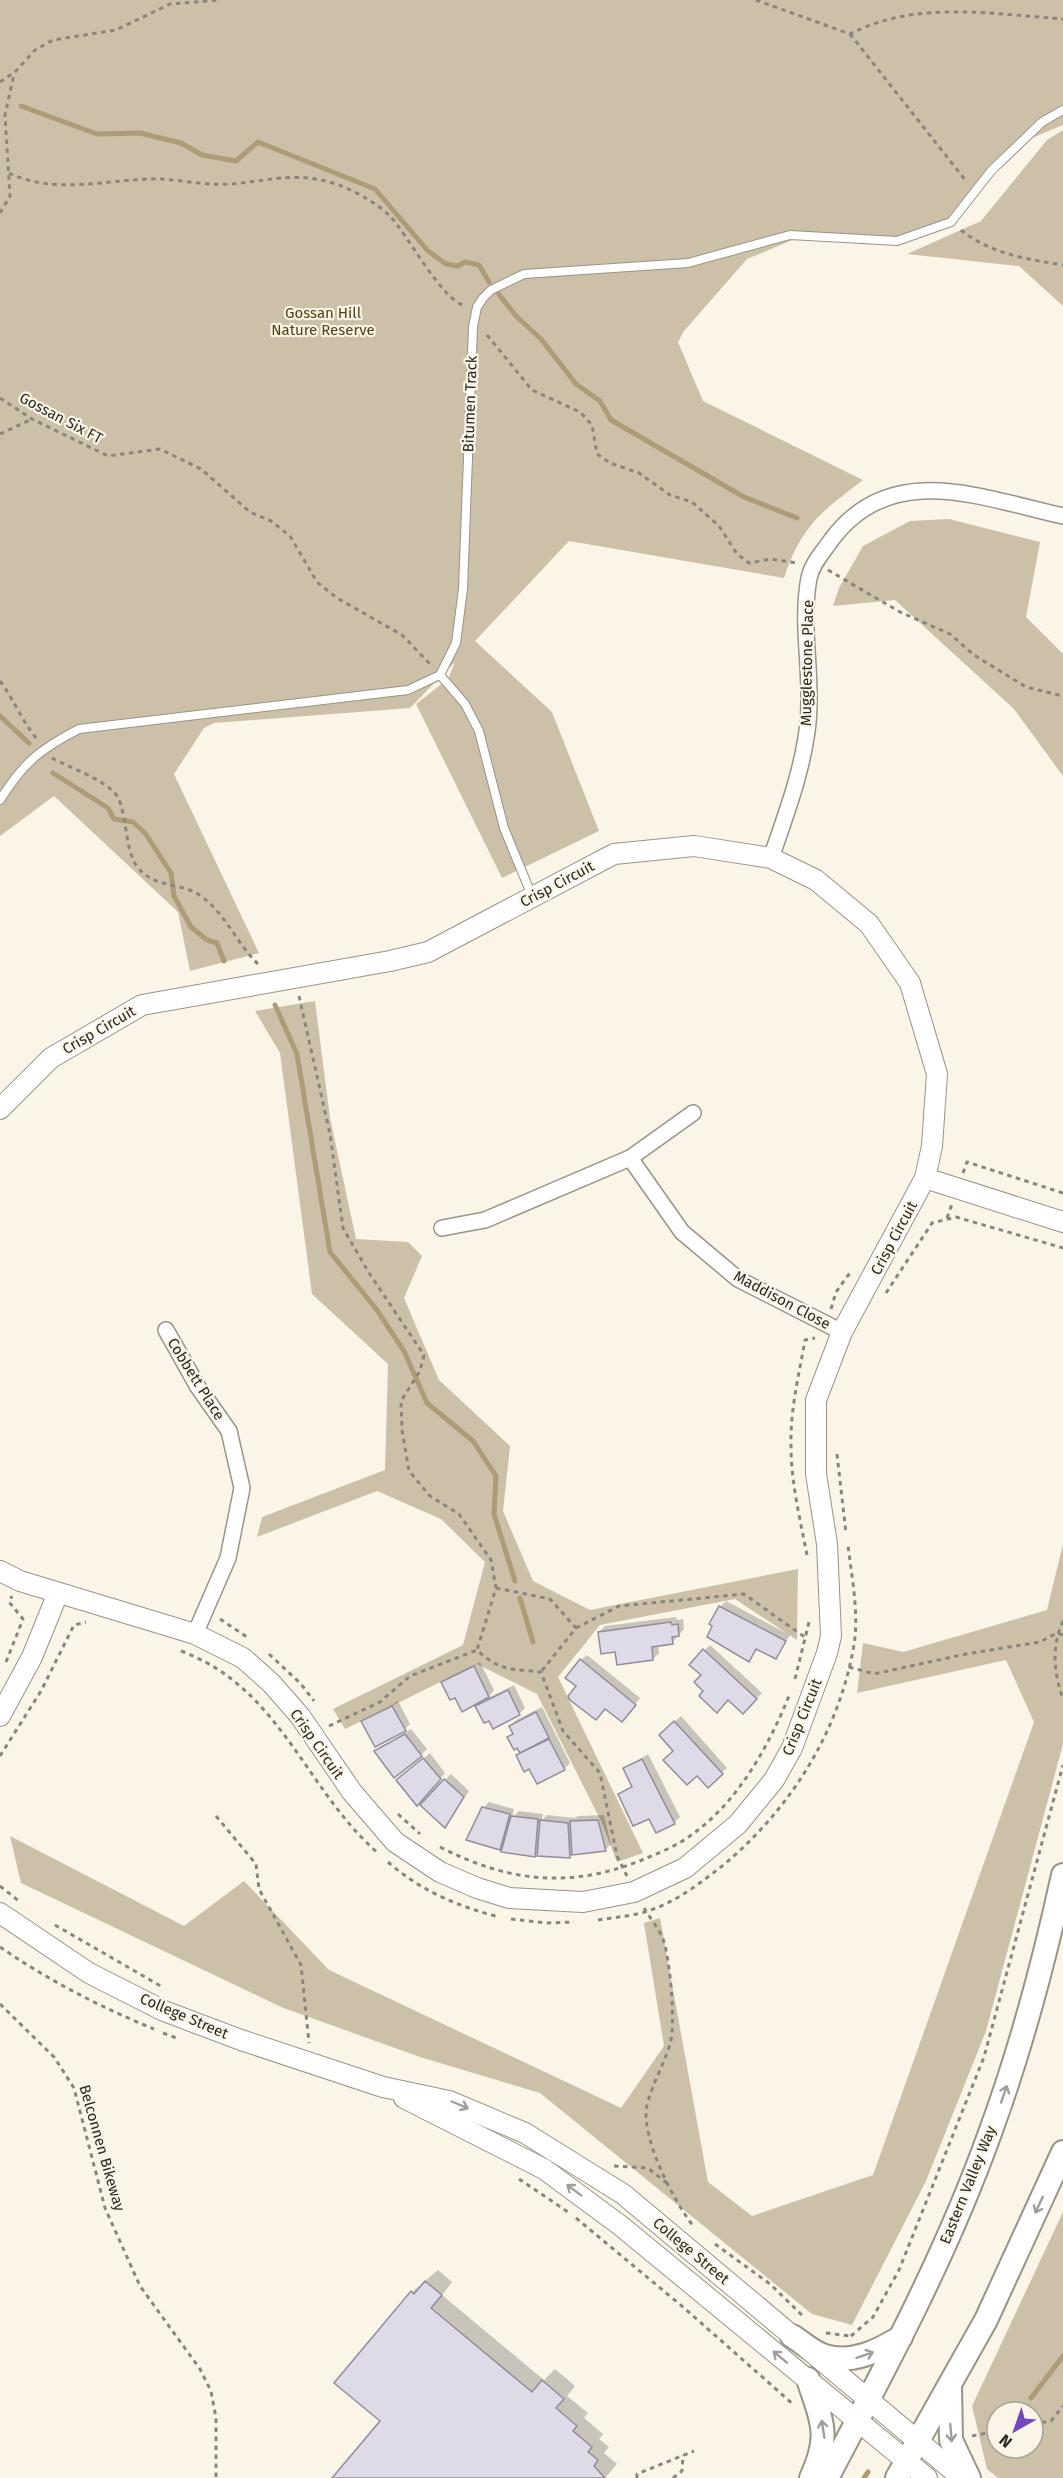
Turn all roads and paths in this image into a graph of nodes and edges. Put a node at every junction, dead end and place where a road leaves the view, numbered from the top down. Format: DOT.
graph roads {
  1 [pos="221,0"];
  2 [pos="756,0"];
  3 [pos="1063,19"];
  4 [pos="850,34"];
  5 [pos="15,72"];
  6 [pos="0,82"];
  7 [pos="1063,110"];
  8 [pos="9,173"];
  9 [pos="974,192"];
  10 [pos="0,213"];
  11 [pos="951,222"];
  12 [pos="1063,264"];
  13 [pos="477,307"];
  14 [pos="0,398"];
  15 [pos="32,419"];
  16 [pos="0,435"];
  17 [pos="1063,516"];
  18 [pos="815,563"];
  19 [pos="440,675"];
  20 [pos="0,681"];
  21 [pos="1063,696"];
  22 [pos="42,749"];
  23 [pos="0,800"];
  24 [pos="771,858"];
  25 [pos="532,898"];
  26 [pos="277,982"];
  27 [pos="0,1109"];
  28 [pos="693,1113"];
  29 [pos="630,1158"];
  30 [pos="925,1178"];
  31 [pos="1063,1222"];
  32 [pos="442,1228"];
  33 [pos="1063,1248"];
  34 [pos="857,1264"];
  35 [pos="886,1294"];
  36 [pos="824,1323"];
  37 [pos="166,1330"];
  38 [pos="842,1332"];
  39 [pos="836,1445"];
  40 [pos="808,1558"];
  41 [pos="0,1571"];
  42 [pos="20,1581"];
  43 [pos="496,1588"];
  44 [pos="58,1593"];
  45 [pos="204,1612"];
  46 [pos="811,1615"];
  47 [pos="1063,1621"];
  48 [pos="94,1624"];
  49 [pos="576,1628"];
  50 [pos="1057,1633"];
  51 [pos="195,1634"];
  52 [pos="1063,1635"];
  53 [pos="806,1638"];
  54 [pos="250,1639"];
  55 [pos="176,1649"];
  56 [pos="264,1650"];
  57 [pos="477,1650"];
  58 [pos="827,1653"];
  59 [pos="4,1665"];
  60 [pos="849,1666"];
  61 [pos="541,1672"];
  62 [pos="795,1683"];
  63 [pos="791,1692"];
  64 [pos="1063,1699"];
  65 [pos="315,1702"];
  66 [pos="0,1716"];
  67 [pos="326,1718"];
  68 [pos="331,1725"];
  69 [pos="312,1735"];
  70 [pos="336,1735"];
  71 [pos="0,1756"];
  72 [pos="1063,1765"];
  73 [pos="392,1808"];
  74 [pos="216,1816"];
  75 [pos="428,1841"];
  76 [pos="435,1845"];
  77 [pos="623,1868"];
  78 [pos="1063,1875"];
  79 [pos="0,1886"];
  80 [pos="634,1892"];
  81 [pos="24,1904"];
  82 [pos="646,1911"];
  83 [pos="0,1913"];
  84 [pos="594,1921"];
  85 [pos="48,1922"];
  86 [pos="581,1922"];
  87 [pos="0,1947"];
  88 [pos="169,1991"];
  89 [pos="0,2004"];
  90 [pos="182,2040"];
  91 [pos="303,2042"];
  92 [pos="309,2044"];
  93 [pos="318,2048"];
  94 [pos="383,2087"];
  95 [pos="1063,2152"];
  96 [pos="614,2166"];
  97 [pos="516,2177"];
  98 [pos="669,2185"];
  99 [pos="696,2231"];
  100 [pos="706,2238"];
  101 [pos="802,2330"];
  102 [pos="820,2333"];
  103 [pos="851,2336"];
  104 [pos="902,2337"];
  105 [pos="856,2358"];
  106 [pos="808,2379"];
  107 [pos="950,2385"];
  108 [pos="868,2400"];
  109 [pos="1063,2406"];
  110 [pos="796,2407"];
  111 [pos="858,2421"];
  112 [pos="1045,2422"];
  113 [pos="985,2433"];
  114 [pos="951,2440"];
  115 [pos="918,2441"];
  116 [pos="694,2451"];
  117 [pos="683,2455"];
  118 [pos="902,2470"];
  119 [pos="216,2478"];
  120 [pos="637,2478"];
  121 [pos="673,2478"];
  122 [pos="811,2478"];
  123 [pos="827,2478"];
  124 [pos="927,2478"];
  125 [pos="962,2478"];
  126 [pos="969,2478"];
  1 -- 5 [label="path"];
  2 -- 4 [label="path"];
  3 -- 4 [label="path"];
  4 -- 9 [label="path"];
  5 -- 6 [label="path"];
  5 -- 8 [label="path"];
  7 -- 9 [label="lane"];
  8 -- 10 [label="path"];
  8 -- 13 [label="path"];
  9 -- 11 [label="lane"];
  11 -- 12 [label="path"];
  11 -- 13 [label="lane"];
  13 -- 18 [label="path"];
  13 -- 19 [label="lane, Bitumen Track"];
  14 -- 15 [label="path, Gossan Six FT"];
  15 -- 16 [label="path"];
  15 -- 19 [label="path, Gossan Six FT"];
  17 -- 18 [label="street, Mugglestone Place"];
  18 -- 21 [label="path"];
  18 -- 24 [label="street, Mugglestone Place"];
  19 -- 22 [label="lane"];
  19 -- 25 [label="lane"];
  20 -- 22 [label="path"];
  22 -- 23 [label="lane"];
  22 -- 26 [label="path"];
  24 -- 25 [label="street, Crisp Circuit"];
  24 -- 30 [label="street, Crisp Circuit"];
  25 -- 26 [label="street, Crisp Circuit"];
  26 -- 27 [label="street, Crisp Circuit"];
  26 -- 43 [label="path"];
  28 -- 29 [label="street"];
  29 -- 32 [label="street"];
  29 -- 36 [label="street, Maddison Close"];
  30 -- 31 [label="street"];
  30 -- 38 [label="street, Crisp Circuit"];
  33 -- 35 [label="path"];
  34 -- 36 [label="path"];
  36 -- 38 [label="street, Maddison Close"];
  36 -- 40 [label="path"];
  37 -- 45 [label="street, Cobbett Place"];
  38 -- 58 [label="street, Crisp Circuit"];
  39 -- 60 [label="path"];
  41 -- 42 [label="street, Crisp Circuit"];
  42 -- 44 [label="street, Crisp Circuit"];
  42 -- 59 [label="path"];
  43 -- 49 [label="path"];
  43 -- 57 [label="path"];
  44 -- 51 [label="street, Crisp Circuit"];
  44 -- 66 [label="street"];
  45 -- 51 [label="street, Cobbett Place"];
  45 -- 54 [label="path"];
  46 -- 53 [label="path"];
  47 -- 50 [label="path"];
  48 -- 71 [label="path"];
  49 -- 53 [label="path"];
  49 -- 61 [label="path"];
  50 -- 52 [label="path"];
  50 -- 60 [label="path"];
  50 -- 64 [label="path"];
  51 -- 69 [label="street, Crisp Circuit"];
  53 -- 58 [label="path"];
  53 -- 62 [label="path"];
  55 -- 86 [label="path"];
  56 -- 65 [label="path"];
  57 -- 61 [label="path"];
  57 -- 68 [label="path"];
  58 -- 60 [label="path"];
  58 -- 80 [label="street, Crisp Circuit"];
  60 -- 82 [label="path"];
  61 -- 77 [label="path"];
  63 -- 77 [label="path"];
  67 -- 68 [label="path"];
  68 -- 69 [label="path"];
  68 -- 70 [label="path"];
  69 -- 80 [label="street, Crisp Circuit"];
  72 -- 103 [label="path"];
  73 -- 75 [label="path"];
  74 -- 92 [label="path"];
  76 -- 77 [label="path"];
  77 -- 80 [label="path"];
  104 -- 78 [label="main road, Eastern Valley Way, one-way"];
  79 -- 81 [label="path"];
  80 -- 82 [label="path"];
  82 -- 84 [label="path"];
  82 -- 98 [label="path"];
  83 -- 94 [label="street, College Street"];
  85 -- 88 [label="path"];
  87 -- 90 [label="path"];
  89 -- 119 [label="path, Belconnen Bikeway"];
  91 -- 92 [label="path"];
  92 -- 93 [label="path"];
  94 -- 101 [label="street, College Street, one-way"];
  106 -- 94 [label="street, College Street, one-way"];
  95 -- 107 [label="main road, one-way"];
  96 -- 98 [label="path"];
  97 -- 110 [label="path"];
  98 -- 99 [label="path"];
  100 -- 101 [label="path"];
  101 -- 105 [label="main road"];
  101 -- 108 [label="street, College Street"];
  102 -- 103 [label="path"];
  103 -- 105 [label="path"];
  105 -- 104 [label="main road, one-way"];
  104 -- 108 [label="main road, Eastern Valley Way"];
  106 -- 111 [label="street, College Street"];
  122 -- 106 [label="main road, one-way"];
  107 -- 114 [label="main road, one-way"];
  107 -- 115 [label="main road"];
  108 -- 111 [label="main road, Eastern Valley Way"];
  108 -- 115 [label="street, College Street"];
  109 -- 112 [label="path"];
  111 -- 118 [label="street, College Street"];
  111 -- 123 [label="main road, Eastern Valley Way"];
  113 -- 114 [label="path"];
  114 -- 126 [label="main road"];
  115 -- 118 [label="main road"];
  115 -- 125 [label="street, College Street"];
  116 -- 117 [label="path"];
  117 -- 120 [label="path"];
  117 -- 121 [label="path"];
  118 -- 124 [label="street, College Street"];
}
